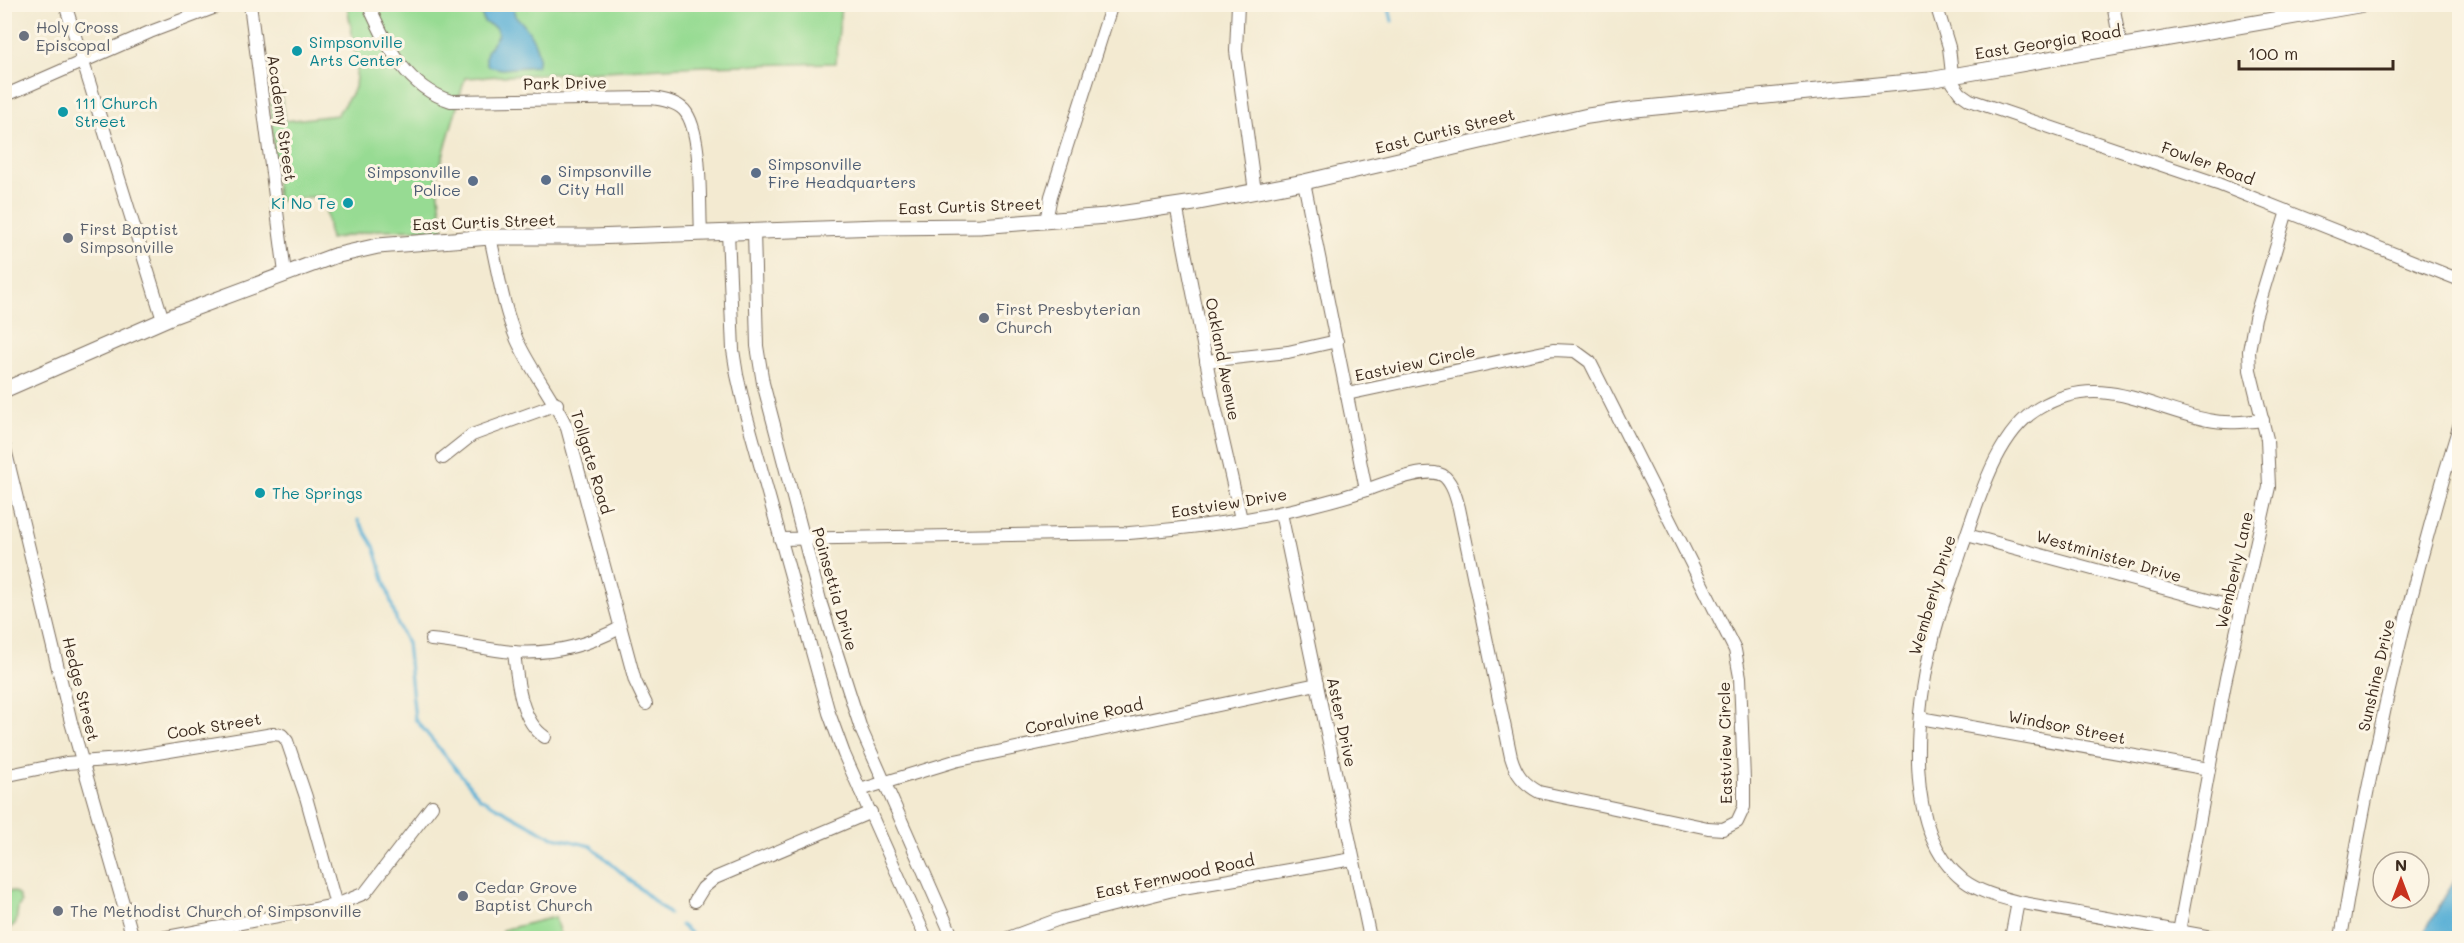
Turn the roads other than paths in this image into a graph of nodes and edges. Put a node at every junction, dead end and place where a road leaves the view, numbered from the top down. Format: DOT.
graph roads {
  1 [pos="65,4"];
  2 [pos="224,4"];
  3 [pos="249,4"];
  4 [pos="368,4"];
  5 [pos="1112,4"];
  6 [pos="1238,4"];
  7 [pos="1936,4"];
  8 [pos="2113,4"];
  9 [pos="2364,4"];
  10 [pos="2121,48"];
  11 [pos="82,61"];
  12 [pos="1952,76"];
  13 [pos="4,96"];
  14 [pos="1304,182"];
  15 [pos="1256,192"];
  16 [pos="1176,205"];
  17 [pos="2288,211"];
  18 [pos="1046,221"];
  19 [pos="754,231"];
  20 [pos="728,232"];
  21 [pos="701,233"];
  22 [pos="490,237"];
  23 [pos="285,273"];
  24 [pos="2460,280"];
  25 [pos="163,320"];
  26 [pos="1337,341"];
  27 [pos="1206,361"];
  28 [pos="4,390"];
  29 [pos="1347,394"];
  30 [pos="556,404"];
  31 [pos="2263,420"];
  32 [pos="2460,423"];
  33 [pos="4,445"];
  34 [pos="443,458"];
  35 [pos="1366,490"];
  36 [pos="1281,513"];
  37 [pos="1241,519"];
  38 [pos="1967,535"];
  39 [pos="780,539"];
  40 [pos="804,539"];
  41 [pos="2241,609"];
  42 [pos="620,628"];
  43 [pos="431,640"];
  44 [pos="514,652"];
  45 [pos="1317,684"];
  46 [pos="646,704"];
  47 [pos="1920,718"];
  48 [pos="545,737"];
  49 [pos="82,763"];
  50 [pos="2209,769"];
  51 [pos="4,776"];
  52 [pos="883,782"];
  53 [pos="860,790"];
  54 [pos="432,807"];
  55 [pos="871,812"];
  56 [pos="1353,859"];
  57 [pos="694,901"];
  58 [pos="2018,902"];
  59 [pos="336,905"];
  60 [pos="2178,935"];
  61 [pos="133,939"];
  62 [pos="162,939"];
  63 [pos="926,939"];
  64 [pos="953,939"];
  65 [pos="1008,939"];
  66 [pos="1370,939"];
  67 [pos="2011,939"];
  68 [pos="2217,939"];
  69 [pos="2341,939"];
  1 -- 11 [label="street"];
  2 -- 11 [label="street"];
  3 -- 23 [label="street, Academy Street"];
  4 -- 21 [label="street, Park Drive"];
  5 -- 18 [label="street"];
  6 -- 15 [label="street"];
  7 -- 12 [label="street"];
  8 -- 10 [label="street"];
  9 -- 10 [label="main road, East Georgia Road"];
  10 -- 12 [label="main road, East Georgia Road"];
  11 -- 13 [label="street"];
  11 -- 25 [label="street"];
  12 -- 14 [label="main road, East Curtis Street"];
  12 -- 17 [label="street, Fowler Road"];
  14 -- 15 [label="main road, East Curtis Street"];
  14 -- 26 [label="street"];
  15 -- 16 [label="main road, East Curtis Street"];
  16 -- 18 [label="main road, East Curtis Street"];
  16 -- 27 [label="street, Oakland Avenue"];
  17 -- 24 [label="street, Fowler Road"];
  17 -- 31 [label="street, Wemberly Lane"];
  18 -- 19 [label="main road, East Curtis Street"];
  19 -- 20 [label="main road, East Curtis Street"];
  19 -- 40 [label="street, Poinsettia Drive"];
  20 -- 21 [label="main road, East Curtis Street"];
  20 -- 39 [label="street"];
  21 -- 22 [label="main road, East Curtis Street"];
  22 -- 23 [label="main road, East Curtis Street"];
  22 -- 30 [label="street, Tollgate Road"];
  23 -- 25 [label="main road, East Curtis Street"];
  25 -- 28 [label="main road, East Curtis Street"];
  26 -- 27 [label="street"];
  26 -- 29 [label="street"];
  27 -- 37 [label="street, Oakland Avenue"];
  29 -- 35 [label="street"];
  29 -- 35 [label="street, Eastview Circle"];
  30 -- 34 [label="street"];
  30 -- 42 [label="street, Tollgate Road"];
  31 -- 38 [label="street, Wemberly Drive"];
  31 -- 41 [label="street, Wemberly Lane"];
  32 -- 69 [label="street, Sunshine Drive"];
  33 -- 49 [label="street, Hedge Street"];
  35 -- 36 [label="street, Eastview Drive"];
  36 -- 37 [label="street, Eastview Drive"];
  36 -- 45 [label="street, Aster Drive"];
  37 -- 40 [label="street, Eastview Drive"];
  38 -- 41 [label="street, Westminister Drive"];
  38 -- 47 [label="street, Wemberly Drive"];
  39 -- 40 [label="street, Eastview Drive"];
  39 -- 53 [label="street"];
  40 -- 52 [label="street, Poinsettia Drive"];
  41 -- 50 [label="street, Wemberly Lane"];
  42 -- 44 [label="street"];
  42 -- 46 [label="street, Tollgate Road"];
  43 -- 44 [label="street"];
  44 -- 48 [label="street"];
  45 -- 52 [label="street, Coralvine Road"];
  45 -- 56 [label="street, Aster Drive"];
  47 -- 50 [label="street, Windsor Street"];
  47 -- 58 [label="street, Wemberly Drive"];
  49 -- 51 [label="street"];
  49 -- 59 [label="street, Cook Street"];
  49 -- 61 [label="street, Hedge Street"];
  50 -- 60 [label="street, Wemberly Lane"];
  52 -- 53 [label="street, Coralvine Road"];
  52 -- 64 [label="street, Poinsettia Drive"];
  53 -- 55 [label="street"];
  54 -- 59 [label="street"];
  55 -- 57 [label="street"];
  55 -- 63 [label="street"];
  56 -- 65 [label="street, East Fernwood Road"];
  56 -- 66 [label="street, Aster Drive"];
  58 -- 60 [label="street, Wemberly Drive"];
  58 -- 67 [label="street"];
  59 -- 62 [label="street"];
  60 -- 68 [label="street, Wemberly Drive"];
}
